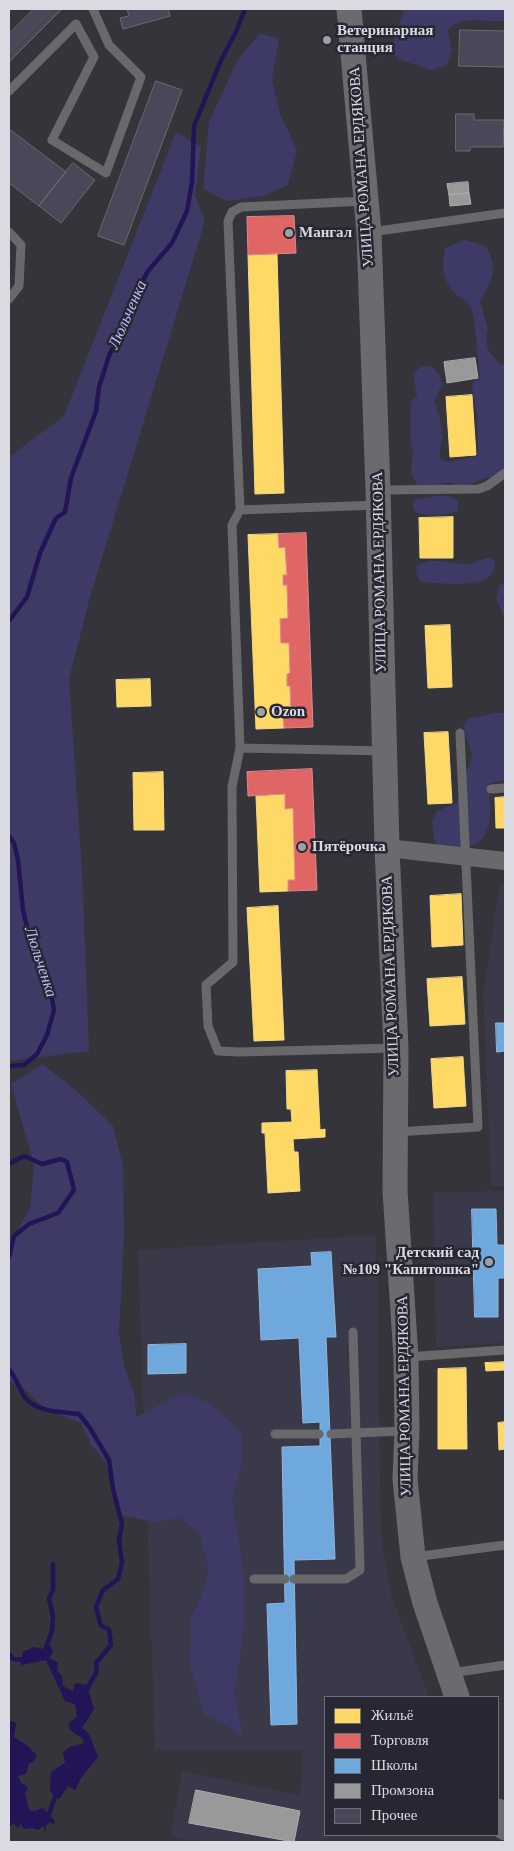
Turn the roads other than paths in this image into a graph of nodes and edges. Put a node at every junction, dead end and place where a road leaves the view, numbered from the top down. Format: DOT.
graph roads {
  1 [pos="92,9"];
  2 [pos="349,9"];
  3 [pos="9,91"];
  4 [pos="365,201"];
  5 [pos="505,213"];
  6 [pos="9,232"];
  7 [pos="369,233"];
  8 [pos="9,299"];
  9 [pos="505,473"];
  10 [pos="378,498"];
  11 [pos="240,510"];
  12 [pos="460,733"];
  13 [pos="240,748"];
  14 [pos="384,751"];
  15 [pos="505,788"];
  16 [pos="491,789"];
  17 [pos="387,848"];
  18 [pos="466,857"];
  19 [pos="505,861"];
  20 [pos="396,1048"];
  21 [pos="396,1132"];
  22 [pos="353,1332"];
  23 [pos="505,1350"];
  24 [pos="406,1357"];
  25 [pos="407,1431"];
  26 [pos="275,1434"];
  27 [pos="319,1434"];
  28 [pos="330,1434"];
  29 [pos="356,1434"];
  30 [pos="505,1545"];
  31 [pos="413,1557"];
  32 [pos="254,1579"];
  33 [pos="505,1666"];
  34 [pos="448,1673"];
  35 [pos="457,1696"];
  36 [pos="499,1813"];
  37 [pos="505,1828"];
  1 -- 3 [label="lane"];
  2 -- 4 [label="street, УЛИЦА РОМАНА ЕРДЯКОВА"];
  4 -- 7 [label="street, УЛИЦА РОМАНА ЕРДЯКОВА"];
  4 -- 11 [label="lane"];
  5 -- 7 [label="lane"];
  6 -- 8 [label="lane"];
  7 -- 10 [label="street, УЛИЦА РОМАНА ЕРДЯКОВА"];
  9 -- 10 [label="lane"];
  10 -- 11 [label="lane"];
  10 -- 14 [label="street, УЛИЦА РОМАНА ЕРДЯКОВА"];
  11 -- 13 [label="lane"];
  12 -- 18 [label="lane"];
  13 -- 14 [label="lane"];
  13 -- 20 [label="lane"];
  14 -- 17 [label="street, УЛИЦА РОМАНА ЕРДЯКОВА"];
  15 -- 16 [label="lane"];
  17 -- 18 [label="street"];
  17 -- 20 [label="street, УЛИЦА РОМАНА ЕРДЯКОВА"];
  18 -- 19 [label="street"];
  18 -- 21 [label="lane"];
  20 -- 21 [label="street, УЛИЦА РОМАНА ЕРДЯКОВА"];
  21 -- 24 [label="street, УЛИЦА РОМАНА ЕРДЯКОВА"];
  22 -- 29 [label="lane"];
  23 -- 24 [label="lane"];
  24 -- 25 [label="street, УЛИЦА РОМАНА ЕРДЯКОВА"];
  25 -- 29 [label="lane"];
  25 -- 31 [label="street, УЛИЦА РОМАНА ЕРДЯКОВА"];
  26 -- 27 [label="lane"];
  28 -- 29 [label="lane"];
  29 -- 32 [label="lane"];
  30 -- 31 [label="lane"];
  31 -- 34 [label="street, УЛИЦА РОМАНА ЕРДЯКОВА"];
  33 -- 34 [label="lane"];
  34 -- 35 [label="street, УЛИЦА РОМАНА ЕРДЯКОВА"];
  36 -- 37 [label="street"];
}
